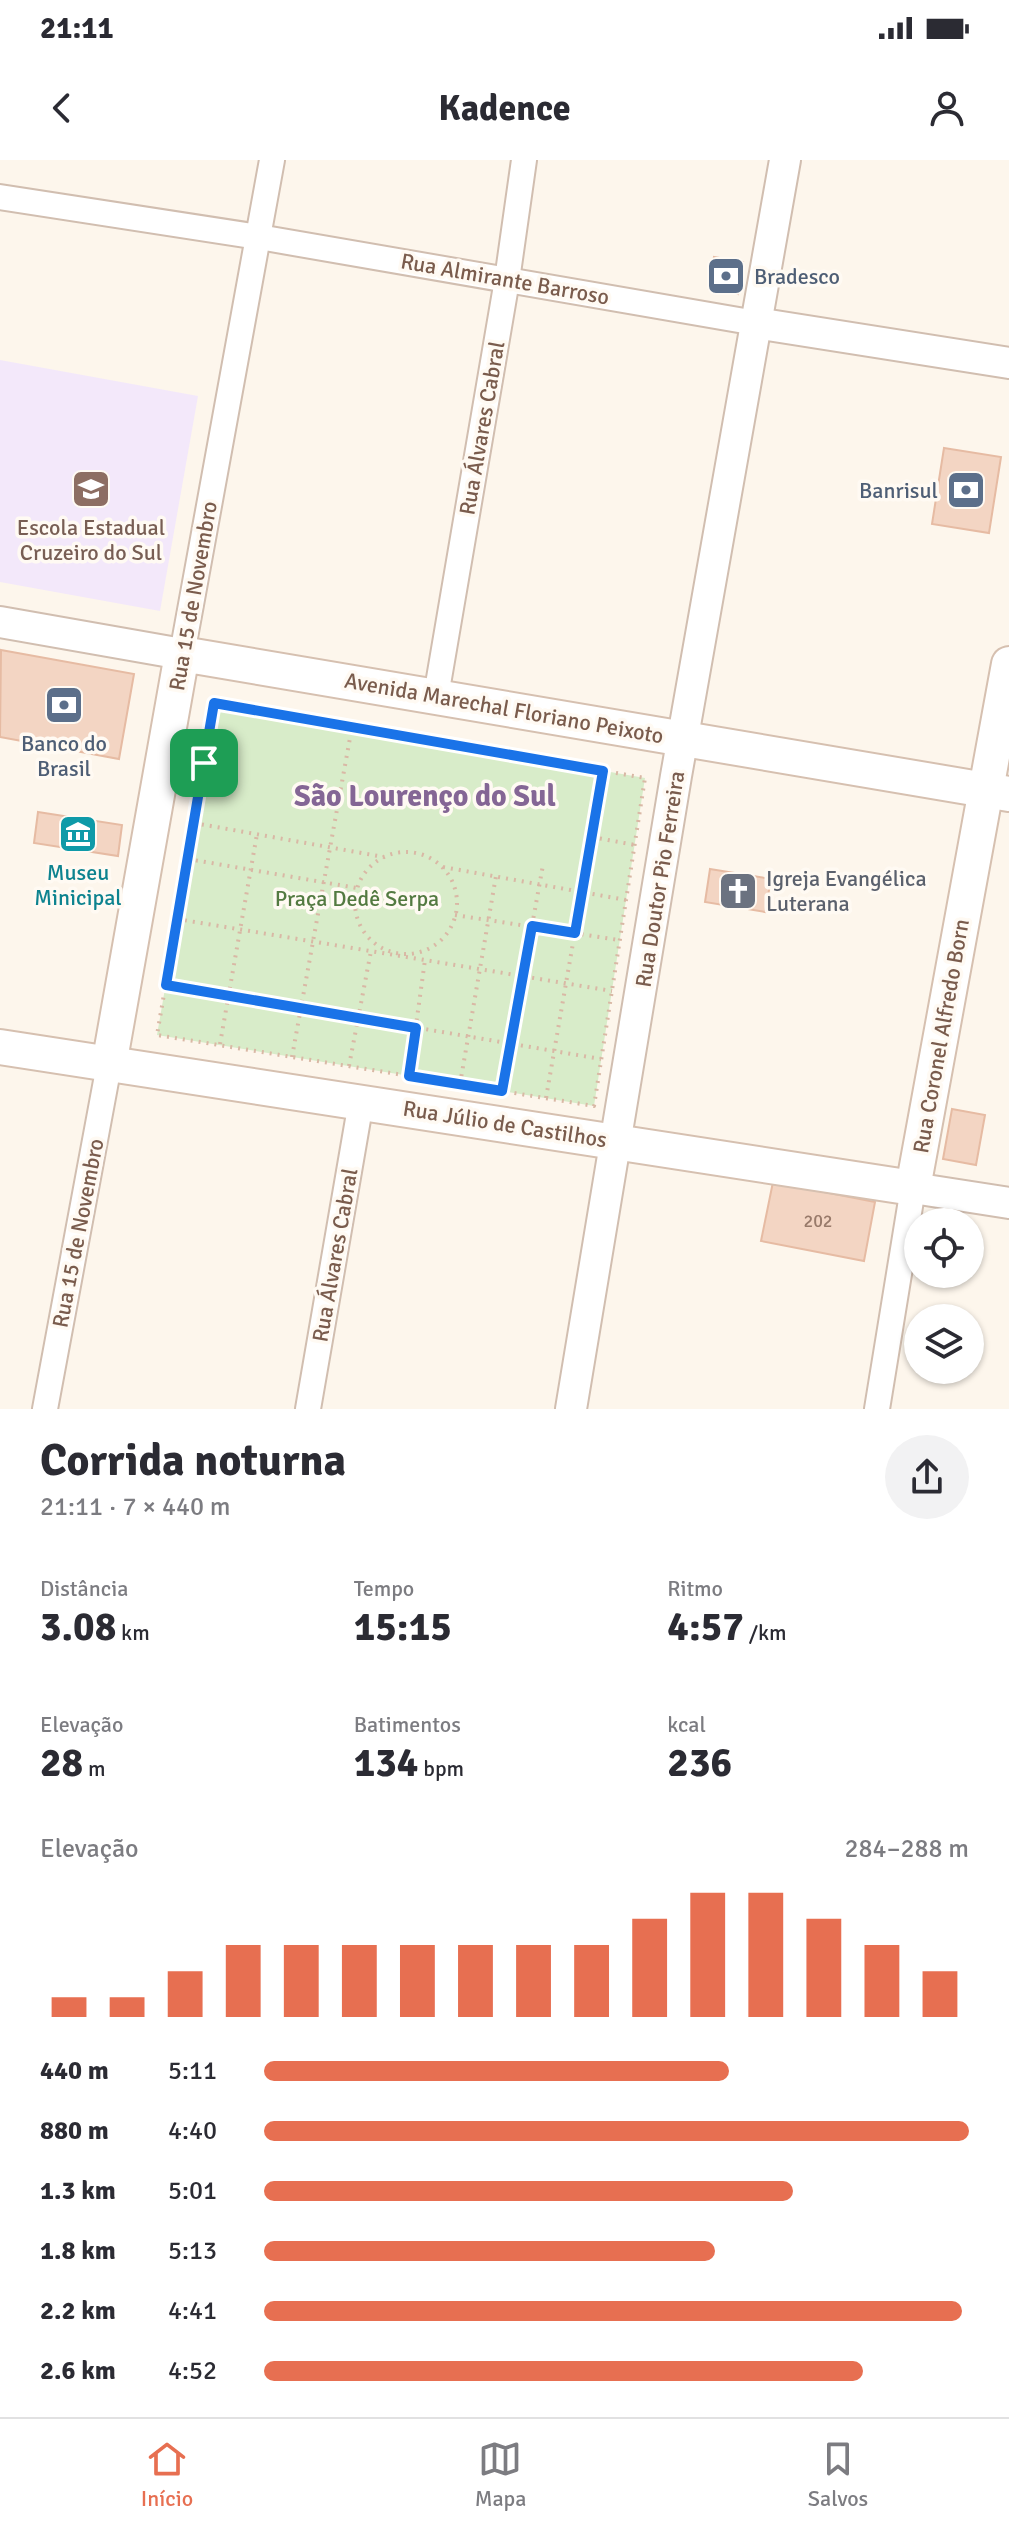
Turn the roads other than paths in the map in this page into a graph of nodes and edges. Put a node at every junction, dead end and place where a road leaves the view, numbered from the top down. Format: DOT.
graph roads {
  1 [pos="272,160"];
  2 [pos="524,160"];
  3 [pos="785,160"];
  4 [pos="0,197"];
  5 [pos="259,237"];
  6 [pos="507,280"];
  7 [pos="756,323"];
  8 [pos="1009,363"];
  9 [pos="0,622"];
  10 [pos="182,654"];
  11 [pos="1009,664"];
  12 [pos="436,696"];
  13 [pos="683,738"];
  14 [pos="997,792"];
  15 [pos="0,1047"];
  16 [pos="109,1065"];
  17 [pos="361,1102"];
  18 [pos="616,1141"];
  19 [pos="913,1188"];
  20 [pos="1009,1203"];
  21 [pos="45,1409"];
  22 [pos="308,1409"];
  23 [pos="571,1409"];
  24 [pos="877,1409"];
  1 -- 5 [label="street, Rua 15 de Novembro"];
  2 -- 6 [label="street, Rua Álvares Cabral"];
  3 -- 7 [label="street, Rua Doutor Pio Ferreira"];
  4 -- 5 [label="street, Rua Almirante Barroso"];
  5 -- 6 [label="street, Rua Almirante Barroso"];
  5 -- 10 [label="street, Rua 15 de Novembro"];
  6 -- 7 [label="street, Rua Almirante Barroso"];
  6 -- 12 [label="street, Rua Álvares Cabral"];
  7 -- 8 [label="street, Rua Almirante Barroso"];
  7 -- 13 [label="street, Rua Doutor Pio Ferreira"];
  9 -- 10 [label="street, Avenida Marechal Floriano Peixoto"];
  10 -- 12 [label="main road, Avenida Marechal Floriano Peixoto"];
  10 -- 16 [label="main road, Rua 15 de Novembro"];
  11 -- 14 [label="main road, Rua Coronel Alfredo Born"];
  12 -- 13 [label="main road, Avenida Marechal Floriano Peixoto"];
  13 -- 14 [label="main road, Avenida Marechal Floriano Peixoto"];
  13 -- 18 [label="street, Rua Doutor Pio Ferreira"];
  14 -- 19 [label="main road, Rua Coronel Alfredo Born"];
  15 -- 16 [label="main road, Rua Júlio de Castilhos"];
  16 -- 17 [label="main road, Rua Júlio de Castilhos"];
  16 -- 21 [label="street, Rua 15 de Novembro"];
  17 -- 18 [label="main road, Rua Júlio de Castilhos"];
  17 -- 22 [label="street, Rua Álvares Cabral"];
  18 -- 19 [label="main road, Rua Júlio de Castilhos"];
  18 -- 23 [label="street, Rua Doutor Pio Ferreira"];
  19 -- 20 [label="street, Rua Júlio de Castilhos"];
  19 -- 24 [label="street, Rua Coronel Alfredo Born"];
}
